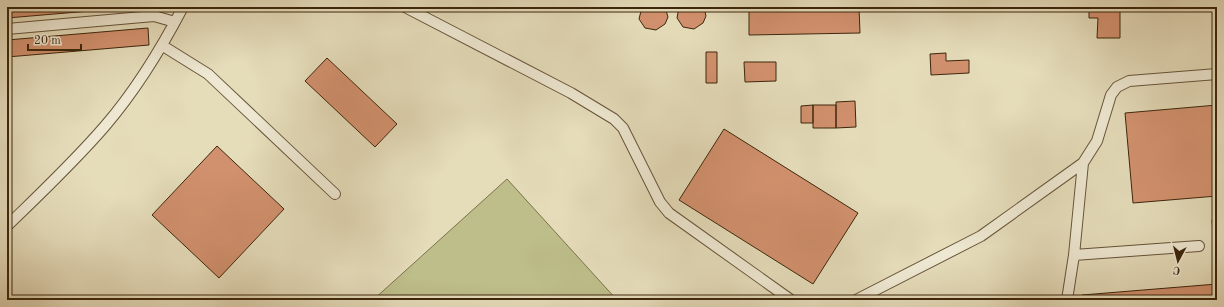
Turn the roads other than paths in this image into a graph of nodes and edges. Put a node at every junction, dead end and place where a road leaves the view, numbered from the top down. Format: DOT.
graph roads {
  1 [pos="183,7"];
  2 [pos="405,7"];
  3 [pos="175,22"];
  4 [pos="7,29"];
  5 [pos="163,46"];
  6 [pos="1217,74"];
  7 [pos="1083,162"];
  8 [pos="335,194"];
  9 [pos="7,226"];
  10 [pos="1200,246"];
  11 [pos="1074,255"];
  12 [pos="791,300"];
  13 [pos="856,300"];
  14 [pos="1067,300"];
  1 -- 3 [label="lane"];
  2 -- 12 [label="lane"];
  3 -- 4 [label="lane"];
  3 -- 5 [label="lane"];
  5 -- 8 [label="lane"];
  5 -- 9 [label="lane"];
  6 -- 7 [label="lane"];
  7 -- 11 [label="lane"];
  7 -- 13 [label="lane"];
  10 -- 11 [label="lane"];
  11 -- 14 [label="lane"];
}
